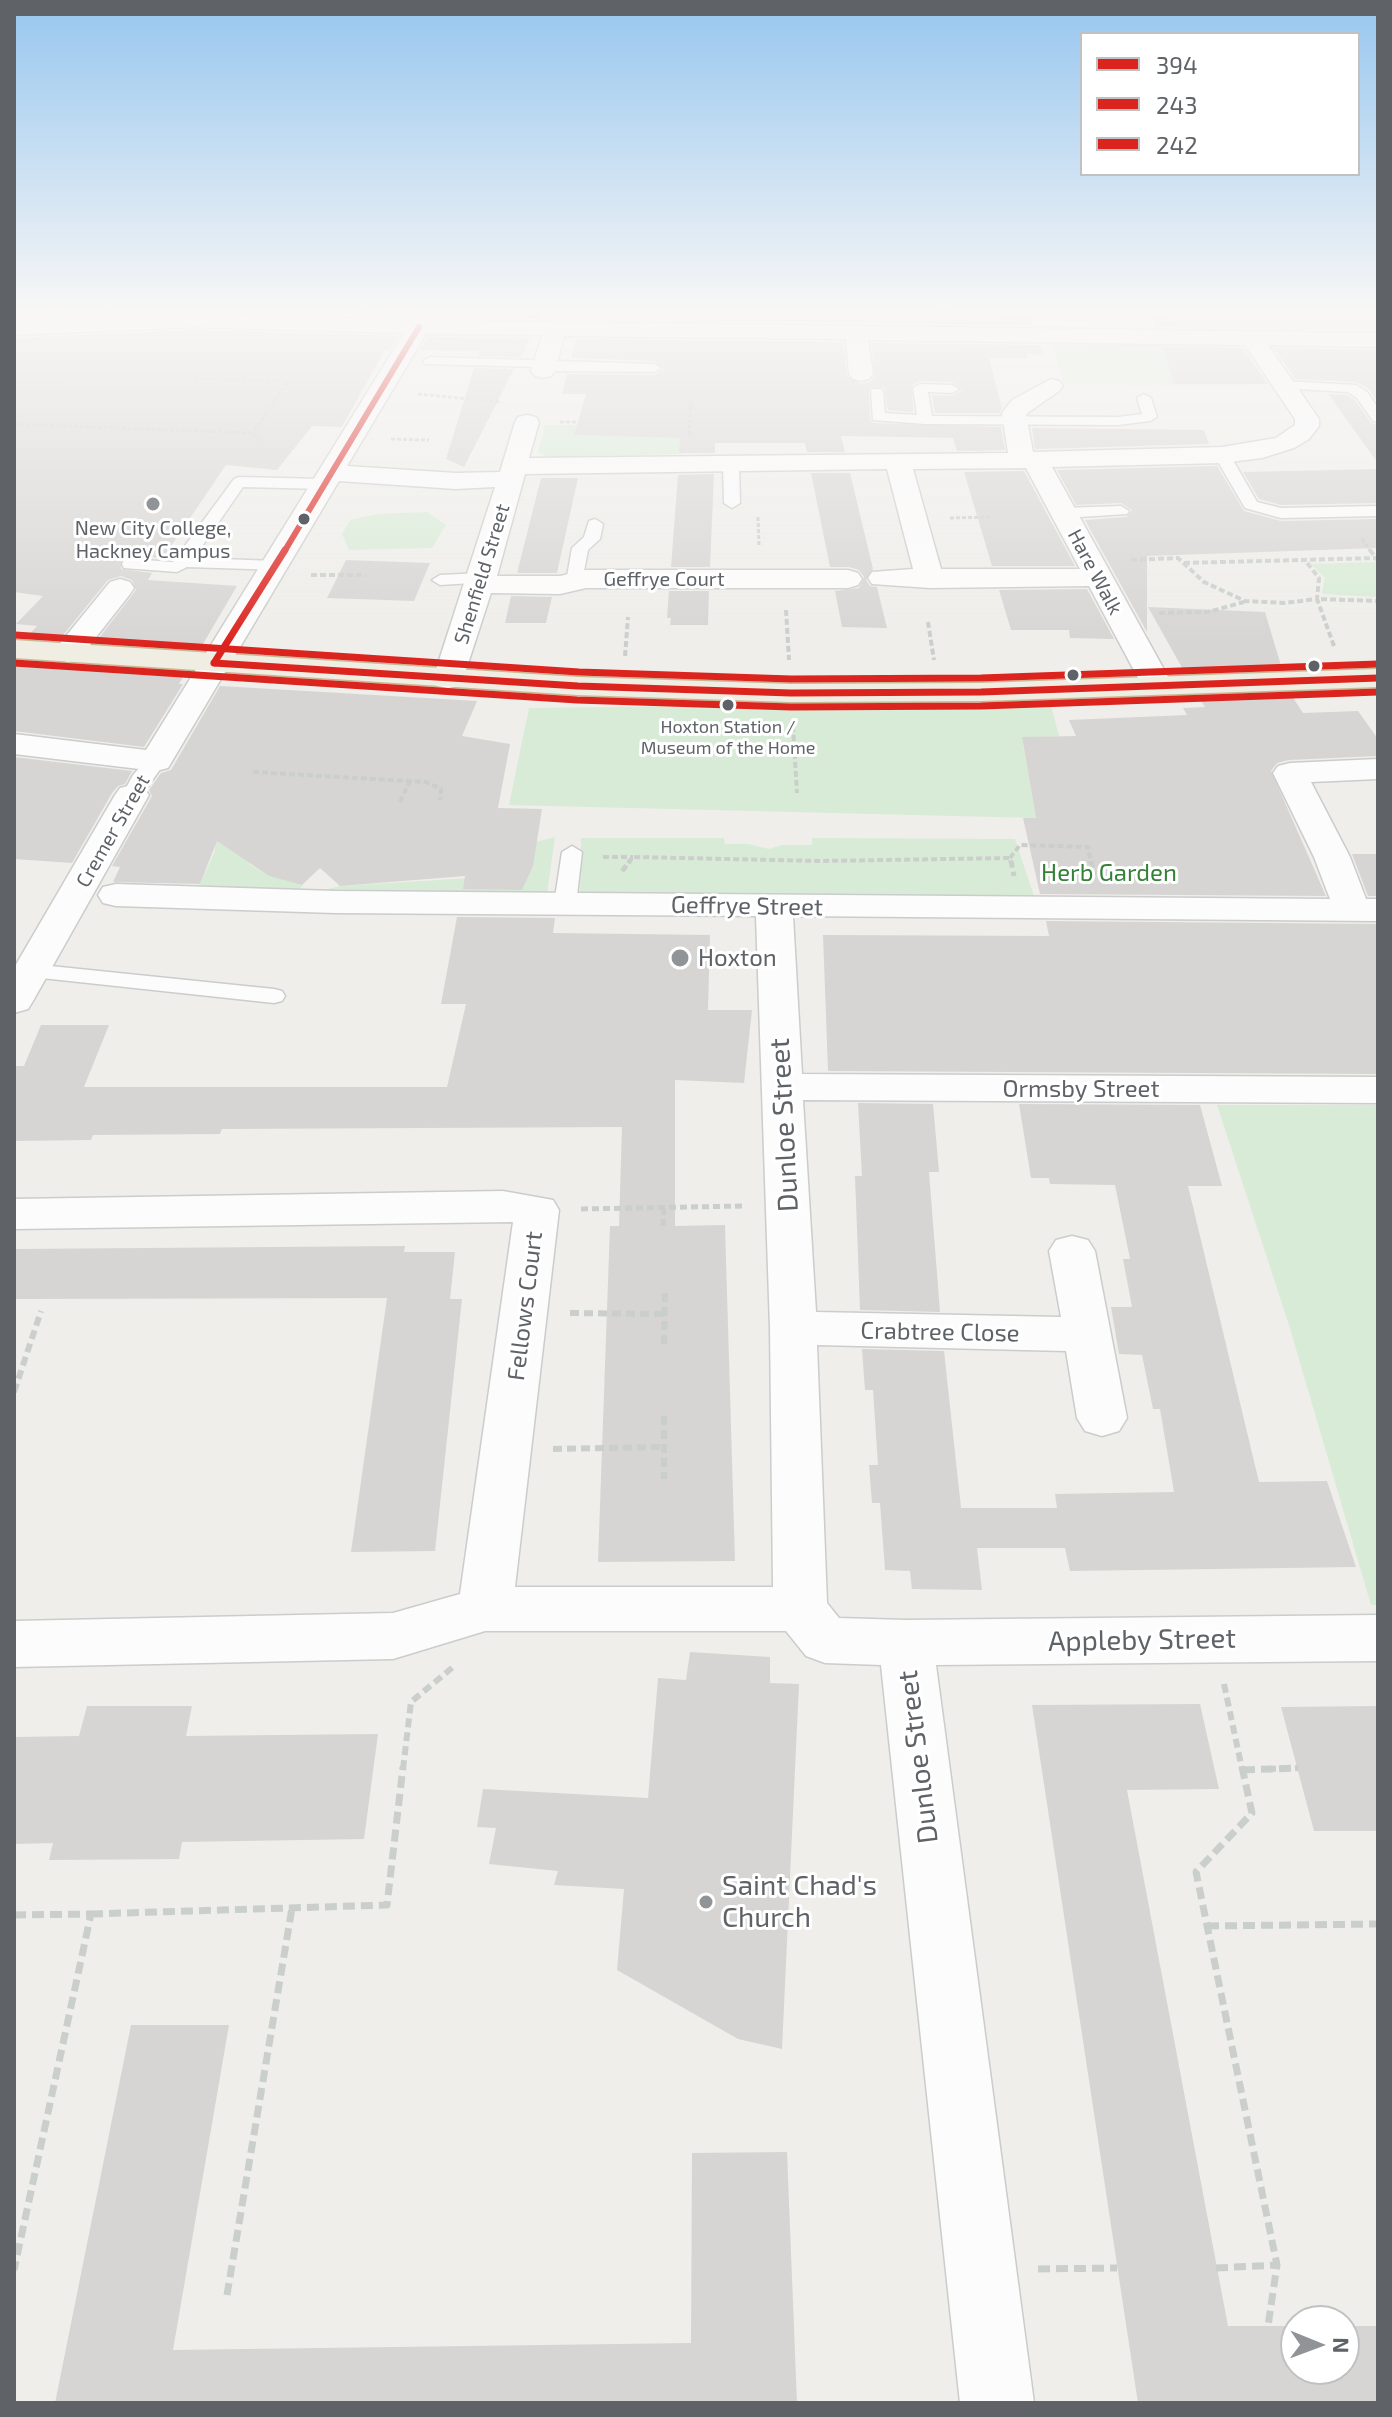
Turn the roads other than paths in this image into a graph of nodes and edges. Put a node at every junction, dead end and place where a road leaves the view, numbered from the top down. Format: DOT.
graph roads {
  1 [pos="364,420"];
  2 [pos="518,420"];
  3 [pos="922,420"];
  4 [pos="925,420"];
  5 [pos="1128,420"];
  6 [pos="1307,420"];
  7 [pos="1016,422"];
  8 [pos="1222,455"];
  9 [pos="1028,460"];
  10 [pos="898,462"];
  11 [pos="744,464"];
  12 [pos="513,473"];
  13 [pos="328,478"];
  14 [pos="732,503"];
  15 [pos="1121,511"];
  16 [pos="1378,511"];
  17 [pos="1063,513"];
  18 [pos="595,524"];
  19 [pos="183,562"];
  20 [pos="1094,569"];
  21 [pos="272,571"];
  22 [pos="125,576"];
  23 [pos="882,578"];
  24 [pos="848,579"];
  25 [pos="930,579"];
  26 [pos="440,580"];
  27 [pos="481,581"];
  28 [pos="574,582"];
  29 [pos="14,649"];
  30 [pos="68,653"];
  31 [pos="214,663"];
  32 [pos="1369,678"];
  33 [pos="448,679"];
  34 [pos="1156,684"];
  35 [pos="14,744"];
  36 [pos="156,761"];
  37 [pos="1378,769"];
  38 [pos="132,795"];
  39 [pos="572,852"];
  40 [pos="116,895"];
  41 [pos="552,904"];
  42 [pos="774,906"];
  43 [pos="1365,911"];
  44 [pos="22,986"];
  45 [pos="274,996"];
  46 [pos="783,1087"];
  47 [pos="1378,1090"];
  48 [pos="14,1214"];
  49 [pos="1072,1251"];
  50 [pos="793,1328"];
  51 [pos="1087,1335"];
  52 [pos="1102,1418"];
  53 [pos="485,1609"];
  54 [pos="800,1609"];
  55 [pos="1378,1638"];
  56 [pos="906,1643"];
  57 [pos="14,1644"];
  58 [pos="997,2403"];
  1 -- 13 [label="street, Cremer Street"];
  2 -- 12 [label="street, Shenfield Street"];
  3 -- 4 [label="lane"];
  4 -- 7 [label="lane"];
  5 -- 7 [label="lane"];
  6 -- 8 [label="street"];
  7 -- 9 [label="street, Hare Walk"];
  8 -- 9 [label="street"];
  8 -- 16 [label="lane"];
  9 -- 10 [label="street"];
  9 -- 17 [label="street, Hare Walk"];
  10 -- 11 [label="street"];
  10 -- 25 [label="street"];
  11 -- 12 [label="street"];
  11 -- 14 [label="lane"];
  12 -- 13 [label="street"];
  12 -- 27 [label="street, Shenfield Street"];
  13 -- 19 [label="lane"];
  13 -- 21 [label="street, Cremer Street"];
  15 -- 17 [label="lane"];
  17 -- 20 [label="street, Hare Walk"];
  18 -- 28 [label="lane"];
  19 -- 21 [label="lane"];
  19 -- 22 [label="lane"];
  20 -- 25 [label="street"];
  20 -- 34 [label="street, Hare Walk"];
  21 -- 31 [label="street, Cremer Street"];
  22 -- 30 [label="street"];
  23 -- 25 [label="street"];
  24 -- 28 [label="street, Geffrye Court"];
  26 -- 27 [label="lane"];
  27 -- 28 [label="street, Geffrye Court"];
  27 -- 33 [label="street, Shenfield Street"];
  29 -- 30 [label="highway"];
  30 -- 31 [label="highway"];
  31 -- 33 [label="highway"];
  31 -- 36 [label="street, Cremer Street"];
  32 -- 34 [label="highway"];
  33 -- 34 [label="highway"];
  35 -- 36 [label="street"];
  36 -- 38 [label="lane, Cremer Street"];
  37 -- 43 [label="street"];
  38 -- 44 [label="street, Cremer Street"];
  39 -- 41 [label="lane"];
  40 -- 41 [label="street, Geffrye Street"];
  41 -- 42 [label="street, Geffrye Street"];
  42 -- 43 [label="street, Geffrye Street"];
  42 -- 46 [label="street, Dunloe Street"];
  44 -- 45 [label="lane"];
  46 -- 47 [label="street, Ormsby Street"];
  46 -- 50 [label="street, Dunloe Street"];
  48 -- 53 [label="street, Fellows Court"];
  49 -- 51 [label="street"];
  50 -- 51 [label="street, Crabtree Close"];
  50 -- 54 [label="street, Dunloe Street"];
  51 -- 52 [label="street"];
  53 -- 54 [label="street"];
  53 -- 57 [label="street"];
  54 -- 56 [label="street, Dunloe Street"];
  55 -- 56 [label="street, Appleby Street"];
  56 -- 58 [label="street, Dunloe Street"];
}
